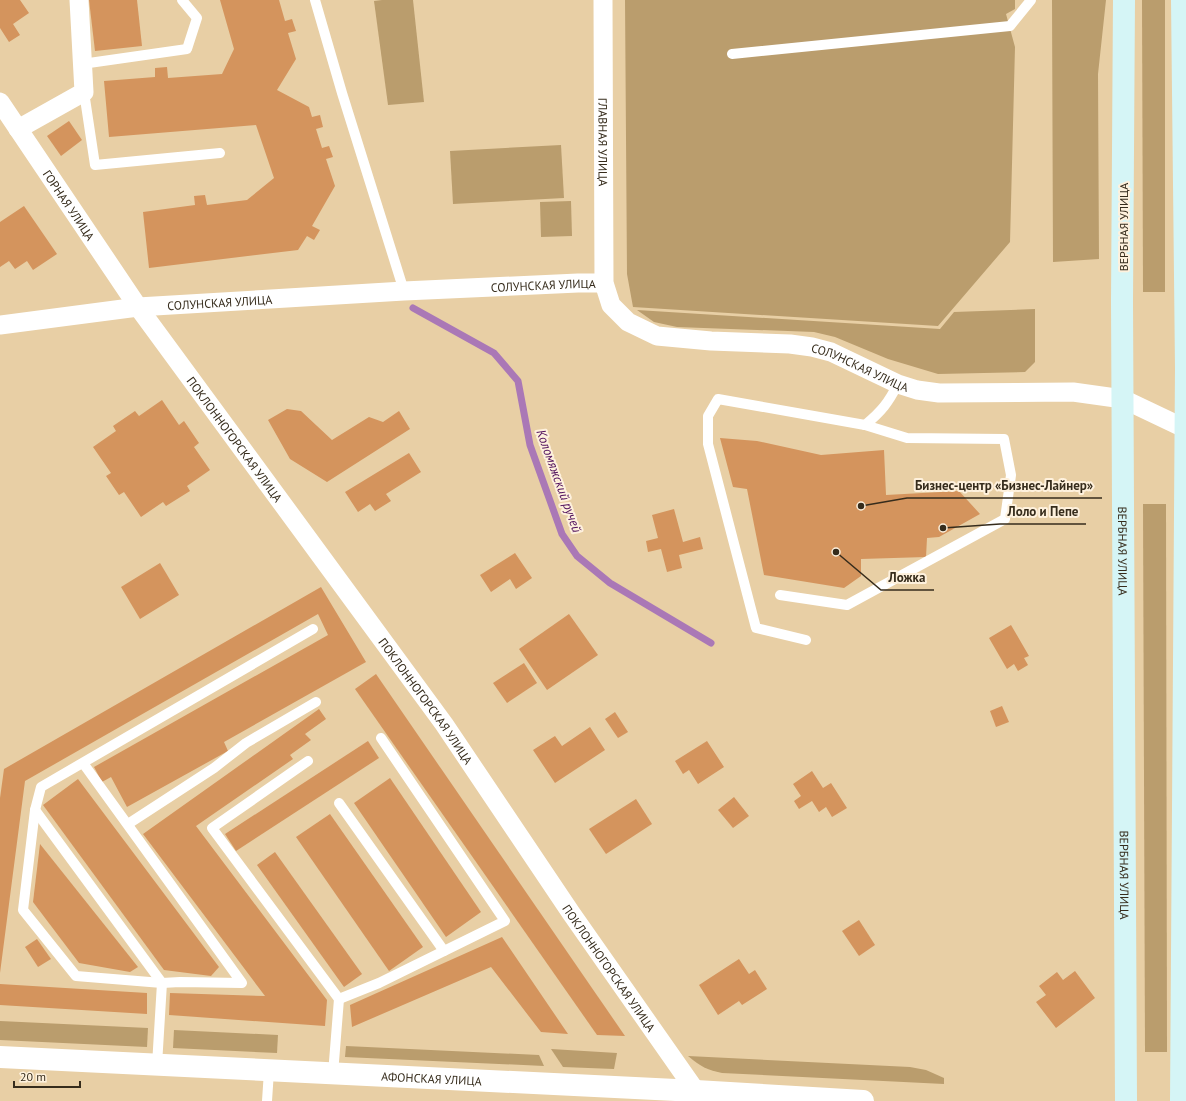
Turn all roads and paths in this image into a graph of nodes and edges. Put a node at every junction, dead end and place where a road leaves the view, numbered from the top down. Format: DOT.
graph roads {
  1 [pos="79,0"];
  2 [pos="182,0"];
  3 [pos="315,0"];
  4 [pos="603,0"];
  5 [pos="1030,0"];
  6 [pos="1124,0"];
  7 [pos="1182,0"];
  8 [pos="732,54"];
  9 [pos="82,64"];
  10 [pos="84,92"];
  11 [pos="0,102"];
  12 [pos="18,129"];
  13 [pos="220,153"];
  14 [pos="604,283"];
  15 [pos="404,291"];
  16 [pos="138,307"];
  17 [pos="0,325"];
  18 [pos="1186,368"];
  19 [pos="898,384"];
  20 [pos="1123,398"];
  21 [pos="865,425"];
  22 [pos="1186,429"];
  23 [pos="780,595"];
  24 [pos="313,630"];
  25 [pos="806,640"];
  26 [pos="316,702"];
  27 [pos="381,738"];
  28 [pos="308,761"];
  29 [pos="84,763"];
  30 [pos="339,803"];
  31 [pos="35,810"];
  32 [pos="128,824"];
  33 [pos="444,952"];
  34 [pos="162,983"];
  35 [pos="339,999"];
  36 [pos="0,1057"];
  37 [pos="157,1065"];
  38 [pos="269,1071"];
  39 [pos="333,1074"];
  40 [pos="699,1096"];
  41 [pos="267,1101"];
  42 [pos="855,1101"];
  43 [pos="863,1101"];
  44 [pos="1126,1101"];
  45 [pos="1181,1101"];
  1 -- 9 [label="street"];
  2 -- 9 [label="lane"];
  3 -- 15 [label="lane"];
  4 -- 14 [label="street, ГЛАВНАЯ УЛИЦА"];
  5 -- 8 [label="lane"];
  6 -- 20 [label="main road, ВЕРБНАЯ УЛИЦА"];
  7 -- 18 [label="main road"];
  9 -- 10 [label="street"];
  10 -- 12 [label="street"];
  10 -- 13 [label="lane"];
  11 -- 12 [label="street, ГОРНАЯ УЛИЦА"];
  12 -- 16 [label="street, ГОРНАЯ УЛИЦА"];
  14 -- 15 [label="street, СОЛУНСКАЯ УЛИЦА"];
  14 -- 19 [label="street, СОЛУНСКАЯ УЛИЦА"];
  15 -- 16 [label="street, СОЛУНСКАЯ УЛИЦА"];
  16 -- 17 [label="street, СОЛУНСКАЯ УЛИЦА"];
  16 -- 40 [label="street, ПОКЛОННОГОРСКАЯ УЛИЦА"];
  18 -- 22 [label="main road"];
  19 -- 20 [label="street, СОЛУНСКАЯ УЛИЦА"];
  19 -- 21 [label="lane"];
  20 -- 22 [label="street, СОЛУНСКАЯ УЛИЦА"];
  20 -- 44 [label="main road, ВЕРБНАЯ УЛИЦА"];
  21 -- 23 [label="lane"];
  21 -- 25 [label="lane"];
  22 -- 45 [label="main road"];
  24 -- 29 [label="lane"];
  26 -- 32 [label="lane"];
  27 -- 33 [label="lane"];
  28 -- 35 [label="lane"];
  29 -- 31 [label="lane"];
  29 -- 32 [label="lane"];
  30 -- 33 [label="lane"];
  31 -- 34 [label="lane"];
  31 -- 34 [label="lane"];
  32 -- 34 [label="lane"];
  33 -- 35 [label="lane"];
  34 -- 37 [label="lane"];
  35 -- 39 [label="lane"];
  36 -- 37 [label="street, АФОНСКАЯ УЛИЦА"];
  37 -- 38 [label="street, АФОНСКАЯ УЛИЦА"];
  38 -- 39 [label="street, АФОНСКАЯ УЛИЦА"];
  38 -- 41 [label="lane"];
  39 -- 40 [label="street, АФОНСКАЯ УЛИЦА"];
  40 -- 42 [label="street, АФОНСКАЯ УЛИЦА"];
  42 -- 43 [label="street, АФОНСКАЯ УЛИЦА"];
}
